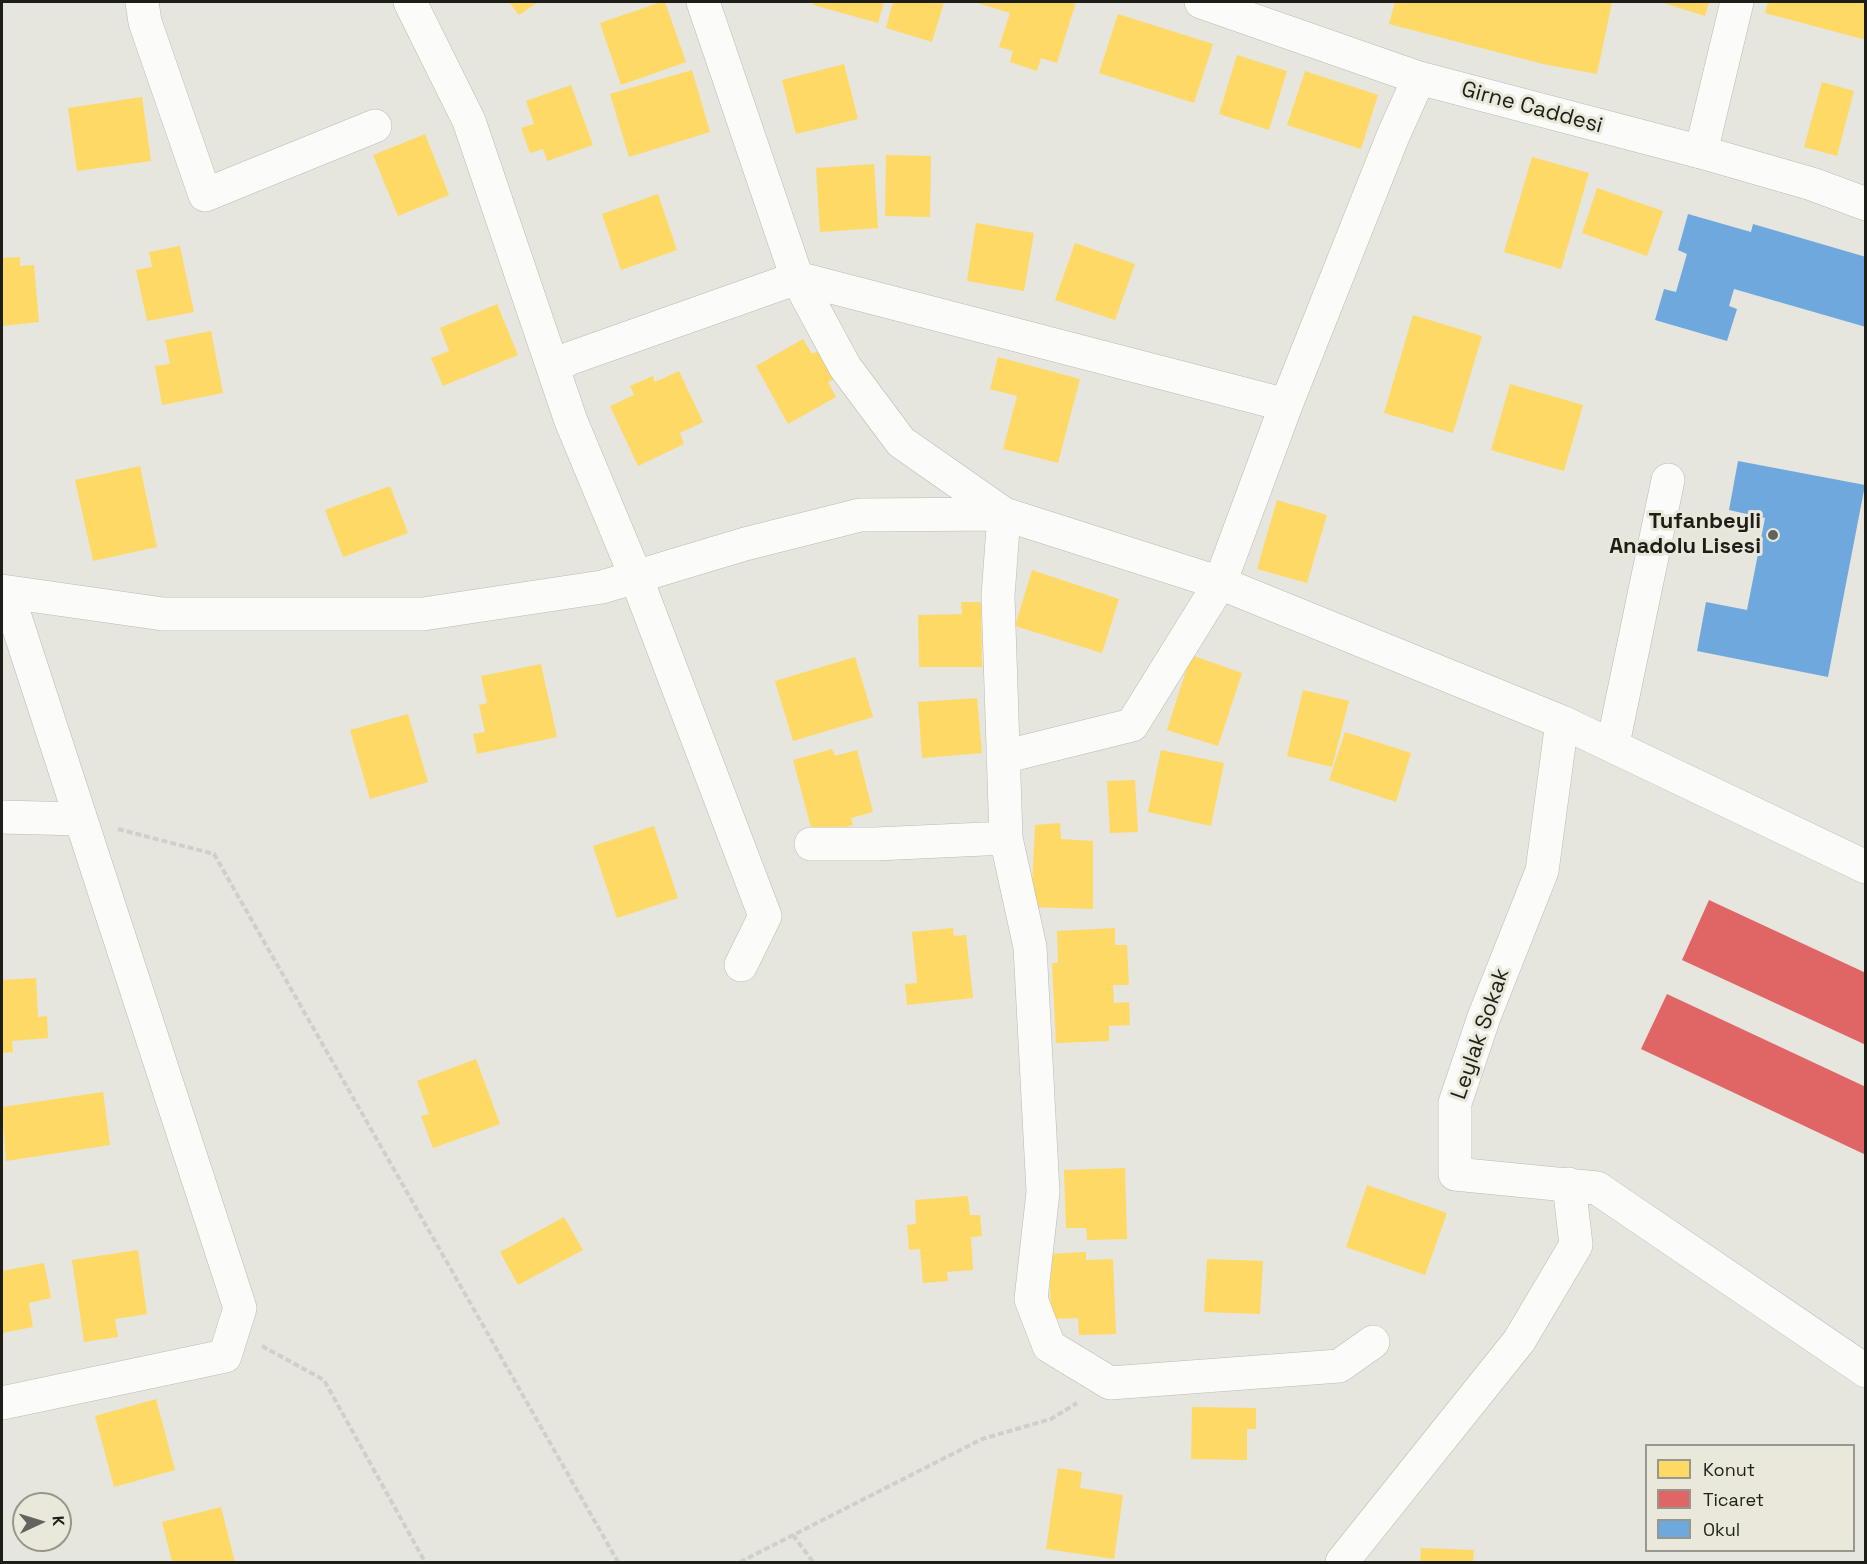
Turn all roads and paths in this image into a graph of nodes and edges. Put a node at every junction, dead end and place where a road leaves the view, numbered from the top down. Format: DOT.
graph roads {
  1 [pos="142,2"];
  2 [pos="410,2"];
  3 [pos="703,2"];
  4 [pos="1201,2"];
  5 [pos="1737,2"];
  6 [pos="1419,78"];
  7 [pos="375,126"];
  8 [pos="1701,152"];
  9 [pos="1866,204"];
  10 [pos="797,278"];
  11 [pos="553,367"];
  12 [pos="1286,405"];
  13 [pos="1668,480"];
  14 [pos="1004,514"];
  15 [pos="636,577"];
  16 [pos="1220,583"];
  17 [pos="4,591"];
  18 [pos="1562,722"];
  19 [pos="1612,744"];
  20 [pos="1003,757"];
  21 [pos="2,817"];
  22 [pos="80,819"];
  23 [pos="1006,838"];
  24 [pos="811,844"];
  25 [pos="1866,867"];
  26 [pos="741,965"];
  27 [pos="1569,1184"];
  28 [pos="233,1330"];
  29 [pos="1373,1342"];
  30 [pos="1866,1371"];
  31 [pos="1110,1383"];
  32 [pos="2,1404"];
  33 [pos="793,1535"];
  34 [pos="425,1563"];
  35 [pos="618,1563"];
  36 [pos="740,1563"];
  37 [pos="813,1563"];
  38 [pos="1342,1563"];
  1 -- 7 [label="street"];
  2 -- 11 [label="street"];
  3 -- 10 [label="street"];
  4 -- 6 [label="street, Girne Caddesi"];
  5 -- 8 [label="street"];
  6 -- 8 [label="street, Girne Caddesi"];
  6 -- 12 [label="street"];
  8 -- 9 [label="street, Girne Caddesi"];
  10 -- 11 [label="street"];
  10 -- 12 [label="street"];
  10 -- 14 [label="street"];
  11 -- 15 [label="street"];
  12 -- 16 [label="street"];
  13 -- 19 [label="street"];
  14 -- 15 [label="street"];
  14 -- 16 [label="street"];
  14 -- 20 [label="street"];
  15 -- 17 [label="street"];
  15 -- 26 [label="street"];
  16 -- 18 [label="street"];
  16 -- 20 [label="street"];
  17 -- 22 [label="street"];
  18 -- 19 [label="street"];
  18 -- 27 [label="street, Leylak Sokak"];
  19 -- 25 [label="street"];
  20 -- 23 [label="street"];
  21 -- 22 [label="street"];
  22 -- 28 [label="street"];
  22 -- 35 [label="path"];
  23 -- 24 [label="street"];
  23 -- 31 [label="street"];
  27 -- 30 [label="street, Leylak Sokak"];
  27 -- 38 [label="street"];
  28 -- 32 [label="street"];
  28 -- 34 [label="path"];
  29 -- 31 [label="street"];
  31 -- 33 [label="path"];
  33 -- 36 [label="path"];
  33 -- 37 [label="path"];
}
